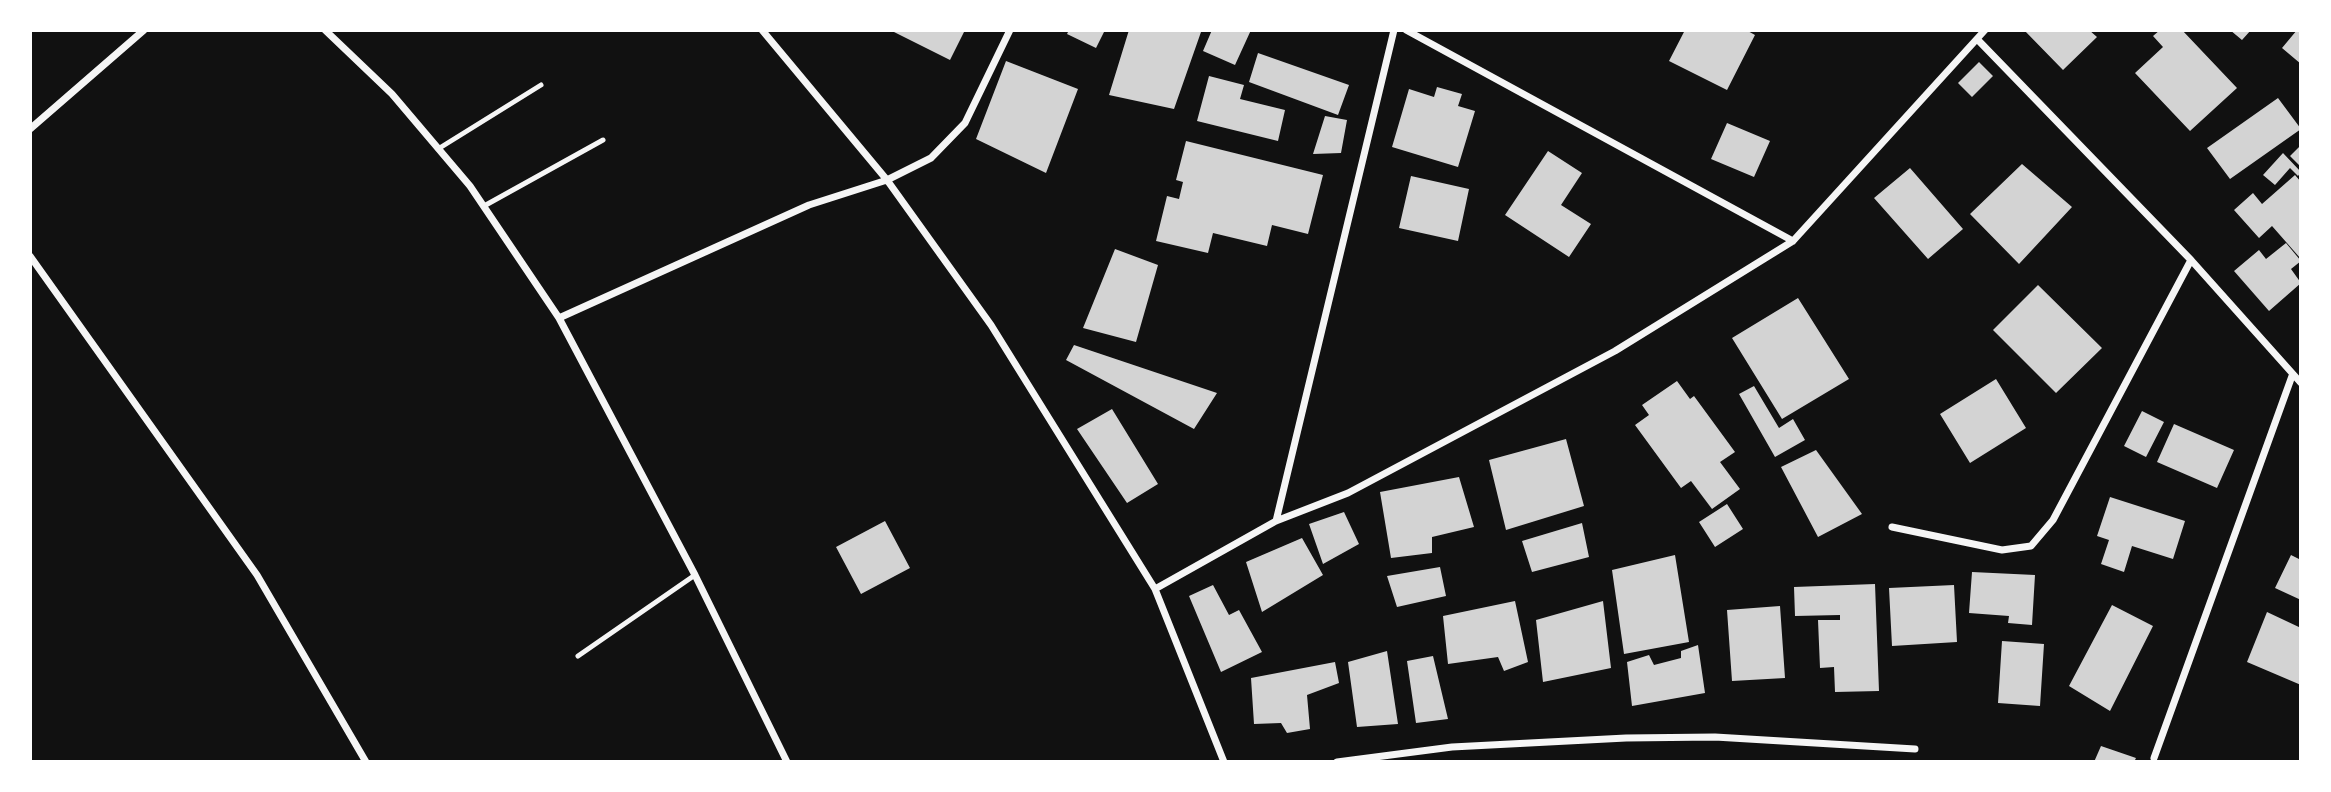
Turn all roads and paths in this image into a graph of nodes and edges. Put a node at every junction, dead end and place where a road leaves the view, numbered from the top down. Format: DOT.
graph roads {
  1 [pos="144,30"];
  2 [pos="325,30"];
  3 [pos="762,30"];
  4 [pos="1010,30"];
  5 [pos="1394,30"];
  6 [pos="1406,30"];
  7 [pos="1985,30"];
  8 [pos="1978,40"];
  9 [pos="541,85"];
  10 [pos="30,130"];
  11 [pos="603,141"];
  12 [pos="438,149"];
  13 [pos="887,180"];
  14 [pos="484,206"];
  15 [pos="1793,241"];
  16 [pos="30,256"];
  17 [pos="2191,260"];
  18 [pos="559,318"];
  19 [pos="2292,376"];
  20 [pos="2301,383"];
  21 [pos="1276,521"];
  22 [pos="1892,527"];
  23 [pos="695,575"];
  24 [pos="1155,589"];
  25 [pos="578,656"];
  26 [pos="1915,749"];
  27 [pos="2154,758"];
  28 [pos="366,762"];
  29 [pos="787,762"];
  30 [pos="1224,762"];
  31 [pos="1337,762"];
  1 -- 10 [label="street"];
  2 -- 12 [label="street"];
  3 -- 13 [label="street"];
  4 -- 13 [label="street"];
  5 -- 21 [label="street"];
  6 -- 15 [label="street"];
  7 -- 8 [label="street"];
  8 -- 15 [label="street"];
  8 -- 17 [label="street"];
  9 -- 12 [label="lane"];
  11 -- 14 [label="lane"];
  12 -- 14 [label="street"];
  13 -- 18 [label="street"];
  13 -- 24 [label="street"];
  14 -- 18 [label="street"];
  15 -- 21 [label="street"];
  16 -- 28 [label="street"];
  17 -- 19 [label="street"];
  17 -- 22 [label="street"];
  18 -- 23 [label="street"];
  19 -- 20 [label="street"];
  19 -- 27 [label="street"];
  21 -- 24 [label="street"];
  23 -- 25 [label="lane"];
  23 -- 29 [label="street"];
  24 -- 30 [label="street"];
  26 -- 31 [label="street"];
}
